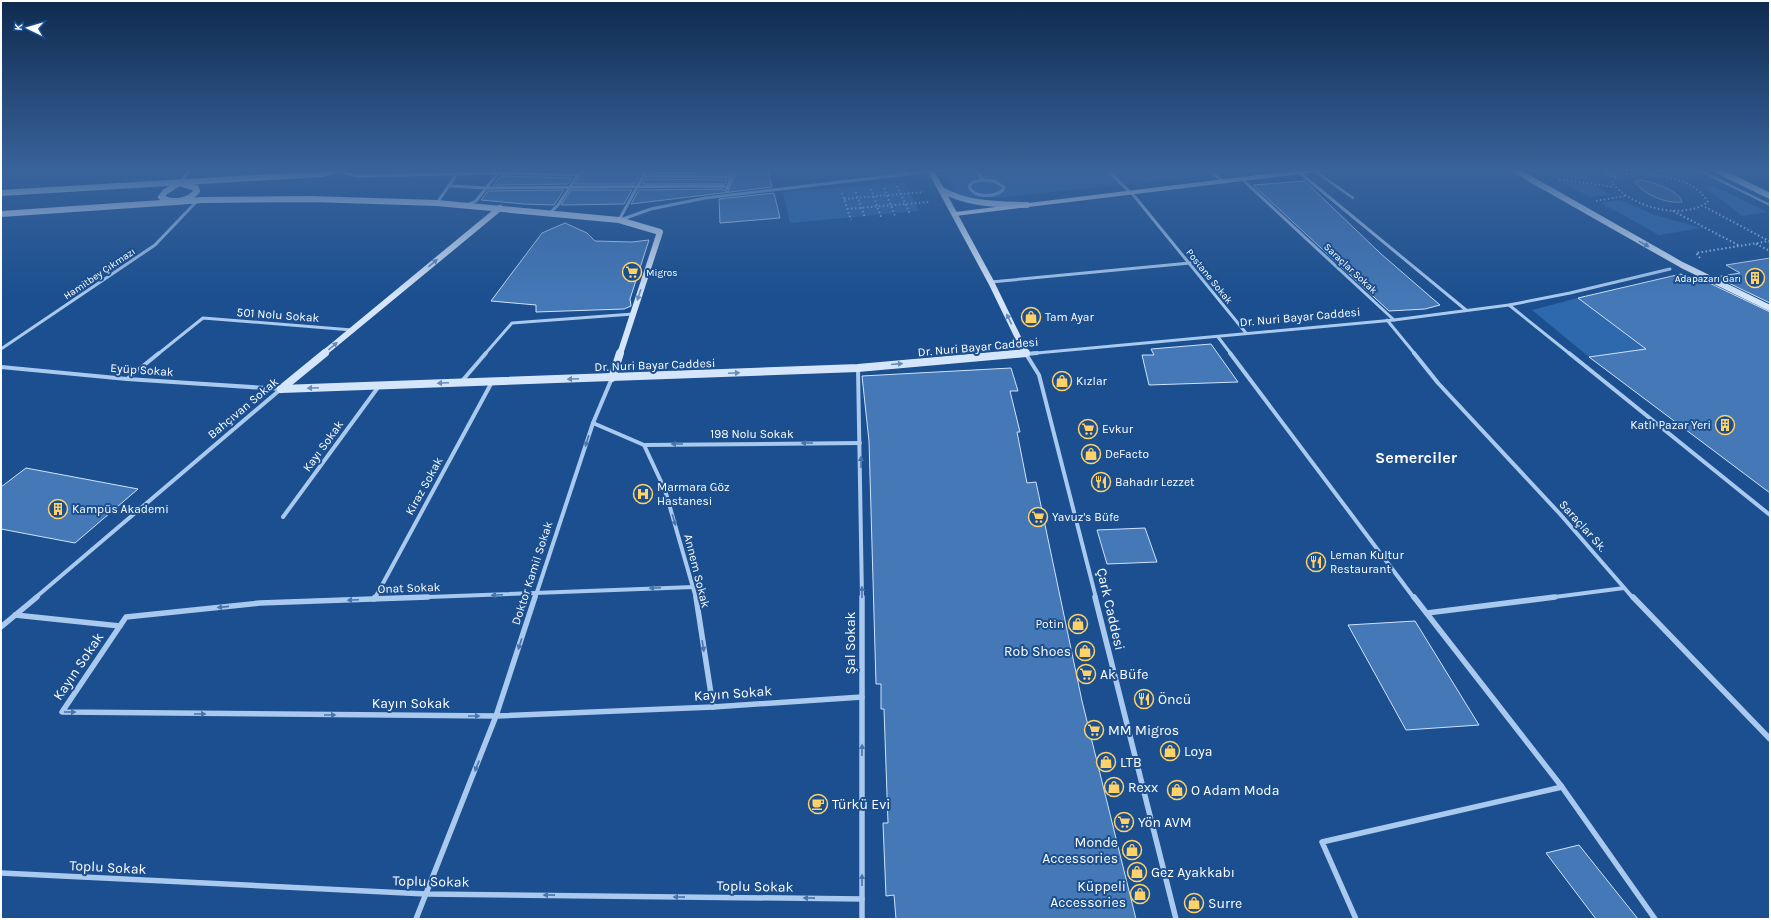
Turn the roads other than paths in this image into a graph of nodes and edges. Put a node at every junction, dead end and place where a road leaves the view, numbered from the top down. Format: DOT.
graph roads {
  1 [pos="31,212"];
  2 [pos="188,212"];
  3 [pos="495,212"];
  4 [pos="539,212"];
  5 [pos="624,212"];
  6 [pos="636,212"];
  7 [pos="972,212"];
  8 [pos="1147,212"];
  9 [pos="1277,212"];
  10 [pos="1347,212"];
  11 [pos="1589,212"];
  12 [pos="550,213"];
  13 [pos="1,214"];
  14 [pos="955,214"];
  15 [pos="619,220"];
  16 [pos="1190,263"];
  17 [pos="1670,269"];
  18 [pos="991,282"];
  19 [pos="1509,305"];
  20 [pos="1770,308"];
  21 [pos="1466,310"];
  22 [pos="633,314"];
  23 [pos="1387,320"];
  24 [pos="1394,320"];
  25 [pos="352,330"];
  26 [pos="1246,333"];
  27 [pos="1218,337"];
  28 [pos="1,349"];
  29 [pos="1026,354"];
  30 [pos="1,368"];
  31 [pos="858,368"];
  32 [pos="612,378"];
  33 [pos="127,379"];
  34 [pos="492,382"];
  35 [pos="461,383"];
  36 [pos="380,386"];
  37 [pos="281,389"];
  38 [pos="593,423"];
  39 [pos="860,443"];
  40 [pos="644,444"];
  41 [pos="1770,515"];
  42 [pos="283,517"];
  43 [pos="694,587"];
  44 [pos="1624,588"];
  45 [pos="536,594"];
  46 [pos="374,599"];
  47 [pos="1427,614"];
  48 [pos="15,615"];
  49 [pos="126,617"];
  50 [pos="120,626"];
  51 [pos="1,627"];
  52 [pos="862,696"];
  53 [pos="713,706"];
  54 [pos="496,716"];
  55 [pos="1770,739"];
  56 [pos="1562,787"];
  57 [pos="1,873"];
  58 [pos="426,894"];
  59 [pos="862,899"];
  60 [pos="416,919"];
  61 [pos="862,919"];
  62 [pos="1176,919"];
  63 [pos="1356,919"];
  64 [pos="1655,919"];
  1 -- 13 [label="main road"];
  2 -- 28 [label="street, Hamitbey Çıkmazı"];
  25 -- 3 [label="main road, Bahçıvan Sokak, one-way"];
  4 -- 12 [label="main road"];
  5 -- 15 [label="street"];
  6 -- 15 [label="street"];
  7 -- 14 [label="main road"];
  8 -- 16 [label="street, Postane Sokak"];
  9 -- 24 [label="street, Saraçlar Sokak"];
  10 -- 21 [label="street"];
  11 -- 20 [label="main road, one-way"];
  12 -- 15 [label="main road"];
  14 -- 18 [label="main road"];
  15 -- 22 [label="main road, Doktor Kamil Sokak, one-way"];
  16 -- 18 [label="street"];
  16 -- 26 [label="street, Postane Sokak"];
  17 -- 19 [label="street, Dr. Nuri Bayar Caddesi"];
  29 -- 18 [label="main road, one-way"];
  19 -- 21 [label="street, Dr. Nuri Bayar Caddesi"];
  19 -- 41 [label="street"];
  21 -- 24 [label="street, Dr. Nuri Bayar Caddesi"];
  22 -- 32 [label="main road, Doktor Kamil Sokak"];
  22 -- 35 [label="street"];
  23 -- 24 [label="street, Dr. Nuri Bayar Caddesi"];
  23 -- 26 [label="street, Dr. Nuri Bayar Caddesi"];
  23 -- 44 [label="street, Saraçlar Sk."];
  25 -- 33 [label="street, 501 Nolu Sokak"];
  37 -- 25 [label="main road, Bahçıvan Sokak, one-way"];
  26 -- 27 [label="street, Dr. Nuri Bayar Caddesi"];
  27 -- 29 [label="street, Dr. Nuri Bayar Caddesi"];
  27 -- 47 [label="street"];
  31 -- 29 [label="main road, Dr. Nuri Bayar Caddesi, one-way"];
  29 -- 62 [label="street, Çark Caddesi"];
  30 -- 33 [label="street, Eyüp Sokak"];
  32 -- 31 [label="main road, Dr. Nuri Bayar Caddesi, one-way"];
  31 -- 39 [label="street, Şal Sokak"];
  32 -- 34 [label="main road, Dr. Nuri Bayar Caddesi, one-way"];
  32 -- 38 [label="street, Doktor Kamil Sokak"];
  33 -- 37 [label="street, Eyüp Sokak"];
  34 -- 35 [label="main road, Dr. Nuri Bayar Caddesi"];
  34 -- 46 [label="street, Kiraz Sokak"];
  35 -- 36 [label="main road, Dr. Nuri Bayar Caddesi, one-way"];
  36 -- 37 [label="main road, Dr. Nuri Bayar Caddesi, one-way"];
  36 -- 42 [label="street, Kayı Sokak"];
  37 -- 48 [label="street, Bahçıvan Sokak"];
  38 -- 40 [label="street"];
  38 -- 45 [label="street, Doktor Kamil Sokak, one-way"];
  39 -- 40 [label="street, 198 Nolu Sokak, one-way"];
  52 -- 39 [label="street, Şal Sokak, one-way"];
  40 -- 43 [label="street, Annem Sokak, one-way"];
  43 -- 45 [label="street, Onat Sokak, one-way"];
  43 -- 53 [label="street, Annem Sokak, one-way"];
  44 -- 47 [label="street"];
  44 -- 55 [label="street, Saraçlar Sk."];
  45 -- 46 [label="street, Onat Sokak, one-way"];
  45 -- 54 [label="street, Doktor Kamil Sokak, one-way"];
  46 -- 49 [label="street, Onat Sokak, one-way"];
  47 -- 56 [label="street"];
  48 -- 50 [label="street, Kayın Sokak"];
  48 -- 51 [label="street, Bahçıvan Sokak"];
  49 -- 50 [label="street, Kayın Sokak"];
  50 -- 54 [label="street, Kayın Sokak, one-way"];
  52 -- 53 [label="street, Kayın Sokak"];
  59 -- 52 [label="street, Şal Sokak, one-way"];
  53 -- 54 [label="street, Kayın Sokak"];
  54 -- 58 [label="street, Doktor Kamil Sokak, one-way"];
  56 -- 63 [label="street"];
  56 -- 64 [label="street"];
  57 -- 58 [label="street, Toplu Sokak"];
  59 -- 58 [label="street, Toplu Sokak, one-way"];
  58 -- 60 [label="street, Doktor Kamil Sokak"];
  59 -- 61 [label="street, Şal Sokak"];
}
